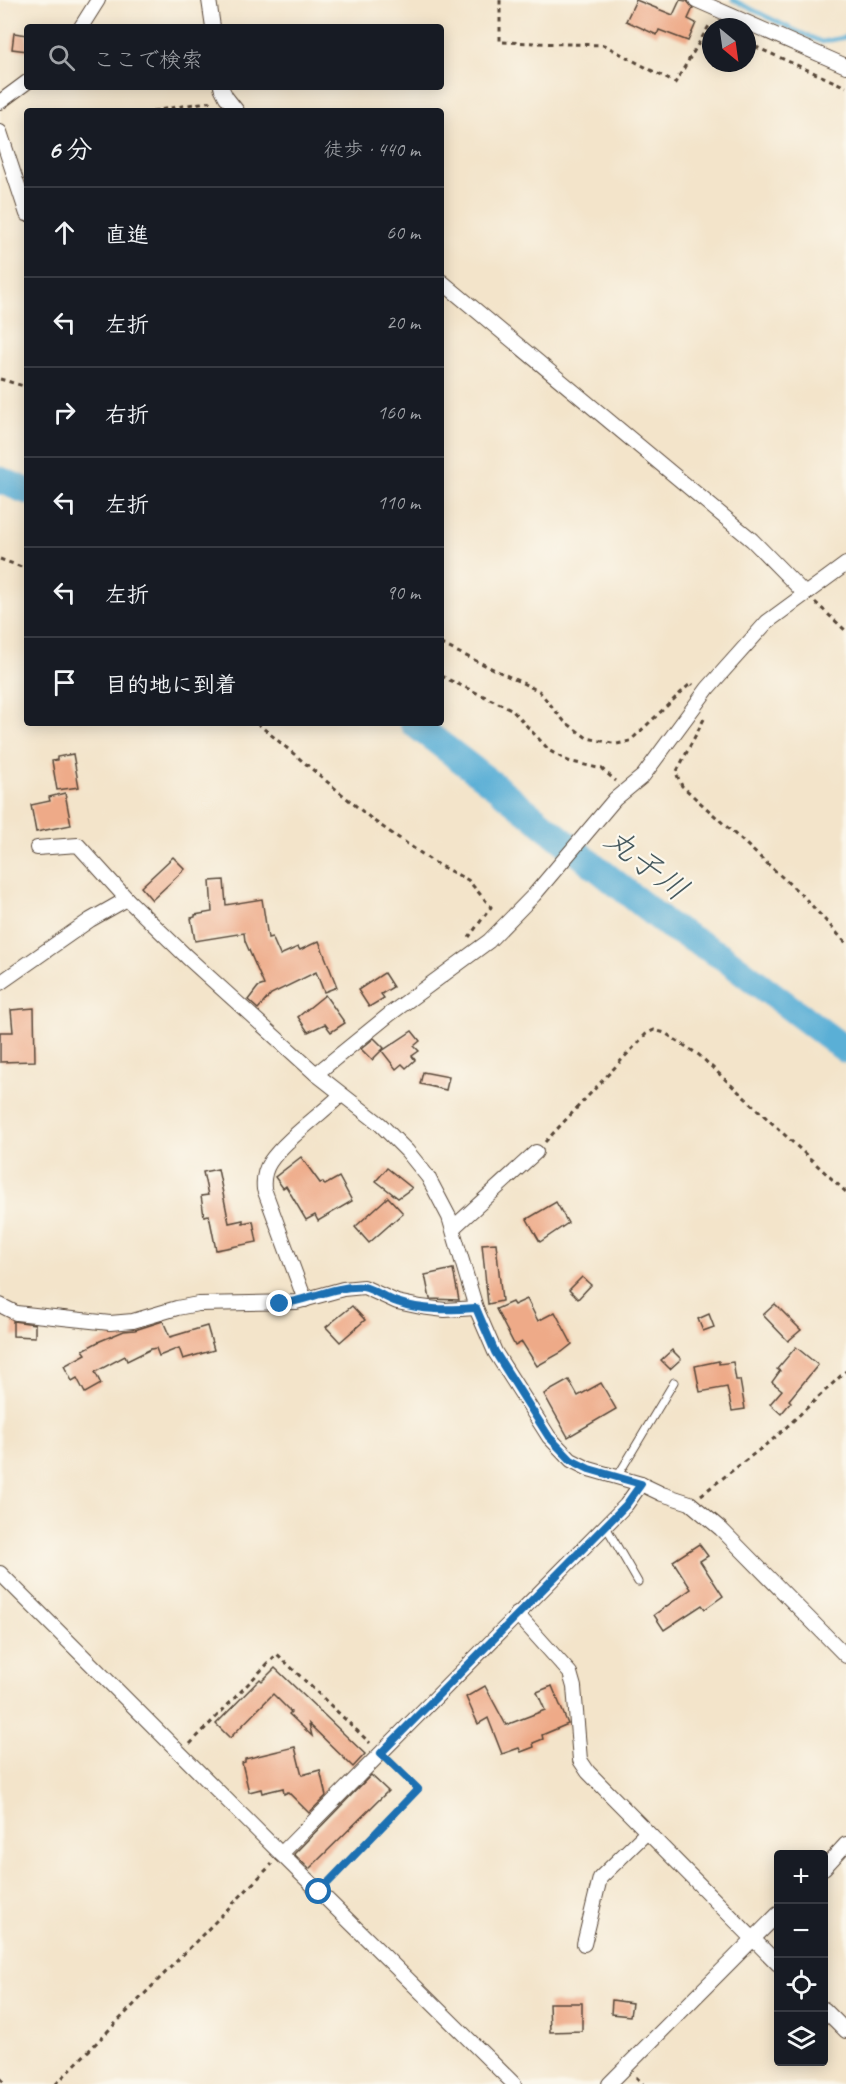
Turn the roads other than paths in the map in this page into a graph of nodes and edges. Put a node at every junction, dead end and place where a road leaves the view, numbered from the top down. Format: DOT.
graph roads {
  1 [pos="98,0"];
  2 [pos="209,0"];
  3 [pos="696,0"];
  4 [pos="83,24"];
  5 [pos="213,24"];
  6 [pos="846,66"];
  7 [pos="24,84"];
  8 [pos="224,92"];
  9 [pos="0,102"];
  10 [pos="235,108"];
  11 [pos="0,132"];
  12 [pos="24,205"];
  13 [pos="444,283"];
  14 [pos="846,564"];
  15 [pos="804,593"];
  16 [pos="37,848"];
  17 [pos="127,899"];
  18 [pos="0,983"];
  19 [pos="316,1074"];
  20 [pos="341,1095"];
  21 [pos="536,1152"];
  22 [pos="453,1228"];
  23 [pos="305,1300"];
  24 [pos="0,1305"];
  25 [pos="476,1308"];
  26 [pos="674,1382"];
  27 [pos="616,1477"];
  28 [pos="641,1484"];
  29 [pos="605,1526"];
  30 [pos="0,1573"];
  31 [pos="638,1582"];
  32 [pos="517,1614"];
  33 [pos="846,1656"];
  34 [pos="647,1832"];
  35 [pos="846,1844"];
  36 [pos="281,1854"];
  37 [pos="828,1864"];
  38 [pos="774,1918"];
  39 [pos="753,1940"];
  40 [pos="584,1944"];
  41 [pos="774,1960"];
  42 [pos="827,2012"];
  43 [pos="846,2031"];
  44 [pos="514,2084"];
  45 [pos="609,2084"];
  1 -- 4 [label="street"];
  2 -- 5 [label="street"];
  3 -- 6 [label="street"];
  7 -- 9 [label="street"];
  8 -- 10 [label="street"];
  11 -- 12 [label="street"];
  13 -- 15 [label="street"];
  14 -- 15 [label="street"];
  15 -- 19 [label="street"];
  16 -- 17 [label="street"];
  17 -- 18 [label="street"];
  17 -- 19 [label="street"];
  19 -- 20 [label="street"];
  20 -- 22 [label="street"];
  20 -- 23 [label="street"];
  21 -- 22 [label="street"];
  22 -- 25 [label="street"];
  23 -- 24 [label="street"];
  23 -- 25 [label="street"];
  25 -- 27 [label="street"];
  26 -- 27 [label="lane"];
  27 -- 28 [label="street"];
  28 -- 29 [label="street"];
  28 -- 33 [label="street"];
  29 -- 31 [label="lane"];
  29 -- 32 [label="street"];
  30 -- 36 [label="street"];
  32 -- 34 [label="street"];
  32 -- 36 [label="street"];
  34 -- 39 [label="street"];
  34 -- 40 [label="street"];
  35 -- 37 [label="street"];
  36 -- 44 [label="street"];
  38 -- 39 [label="street"];
  39 -- 41 [label="street"];
  39 -- 45 [label="street"];
  42 -- 43 [label="street"];
}
